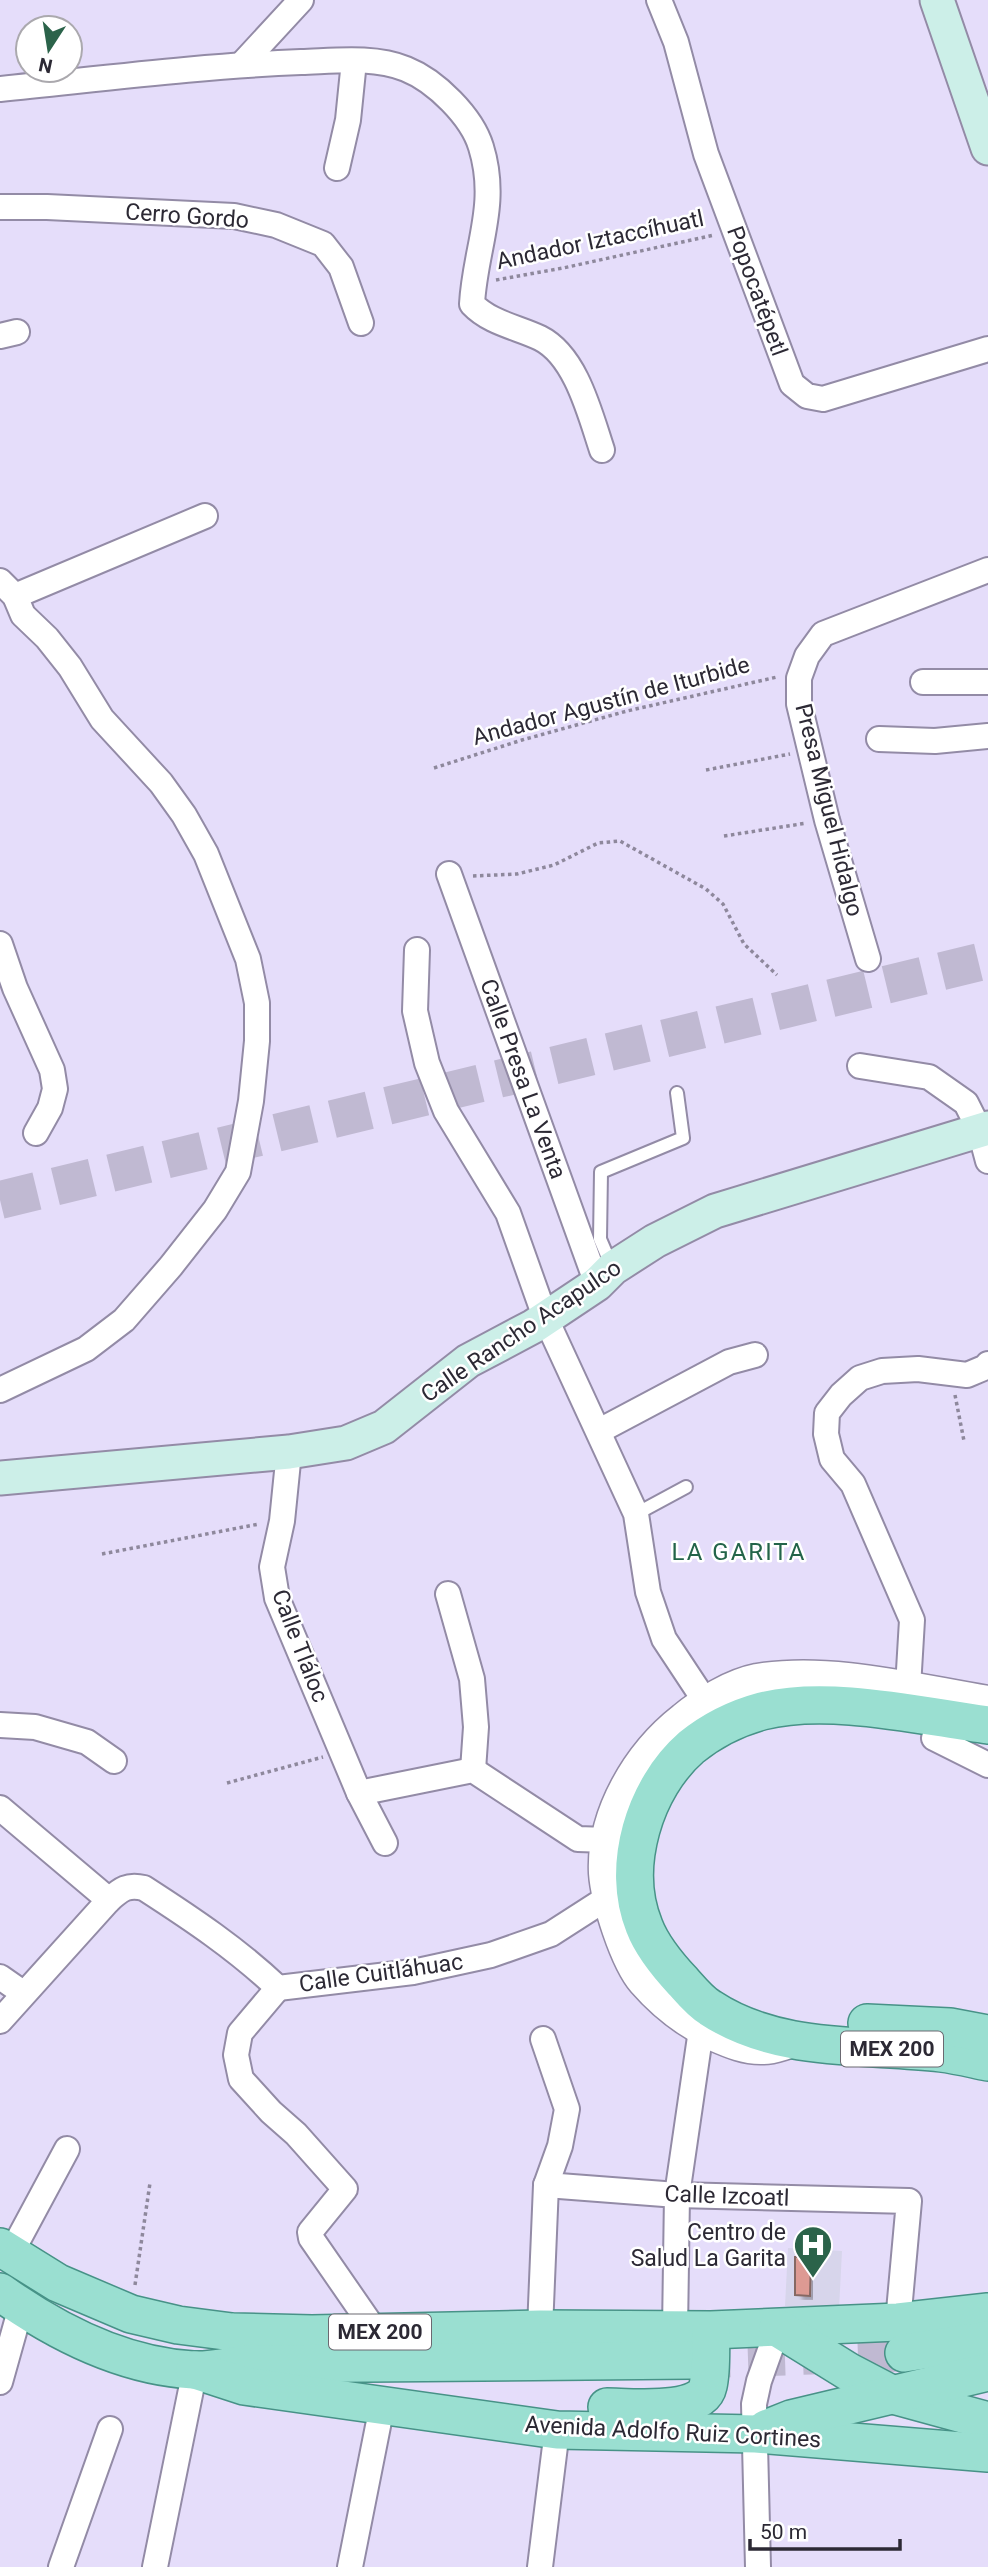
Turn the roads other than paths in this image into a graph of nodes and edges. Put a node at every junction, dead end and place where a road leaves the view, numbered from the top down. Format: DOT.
graph roads {
  1 [pos="301,0"];
  2 [pos="659,0"];
  3 [pos="937,0"];
  4 [pos="354,61"];
  5 [pos="242,64"];
  6 [pos="0,89"];
  7 [pos="988,148"];
  8 [pos="337,168"];
  9 [pos="0,207"];
  10 [pos="361,323"];
  11 [pos="988,349"];
  12 [pos="602,450"];
  13 [pos="205,516"];
  14 [pos="988,570"];
  15 [pos="9,601"];
  16 [pos="923,682"];
  17 [pos="988,682"];
  18 [pos="988,736"];
  19 [pos="879,739"];
  20 [pos="449,874"];
  21 [pos="0,944"];
  22 [pos="417,950"];
  23 [pos="868,959"];
  24 [pos="860,1066"];
  25 [pos="677,1093"];
  26 [pos="36,1133"];
  27 [pos="985,1140"];
  28 [pos="605,1276"];
  29 [pos="545,1317"];
  30 [pos="755,1355"];
  31 [pos="988,1364"];
  32 [pos="0,1390"];
  33 [pos="599,1431"];
  34 [pos="289,1452"];
  35 [pos="0,1478"];
  36 [pos="686,1487"];
  37 [pos="636,1514"];
  38 [pos="448,1594"];
  39 [pos="908,1687"];
  40 [pos="705,1700"];
  41 [pos="988,1701"];
  42 [pos="0,1725"];
  43 [pos="988,1725"];
  44 [pos="934,1738"];
  45 [pos="988,1747"];
  46 [pos="114,1761"];
  47 [pos="988,1765"];
  48 [pos="473,1770"];
  49 [pos="359,1793"];
  50 [pos="0,1808"];
  51 [pos="607,1840"];
  52 [pos="385,1843"];
  53 [pos="607,1898"];
  54 [pos="109,1900"];
  55 [pos="0,1977"];
  56 [pos="278,1988"];
  57 [pos="23,1993"];
  58 [pos="988,2015"];
  59 [pos="0,2021"];
  60 [pos="886,2024"];
  61 [pos="701,2030"];
  62 [pos="988,2034"];
  63 [pos="543,2039"];
  64 [pos="796,2042"];
  65 [pos="988,2062"];
  66 [pos="67,2149"];
  67 [pos="546,2185"];
  68 [pos="677,2195"];
  69 [pos="5,2251"];
  70 [pos="10,2299"];
  71 [pos="988,2312"];
  72 [pos="778,2328"];
  73 [pos="540,2329"];
  74 [pos="376,2332"];
  75 [pos="901,2337"];
  76 [pos="693,2340"];
  77 [pos="988,2340"];
  78 [pos="195,2370"];
  79 [pos="988,2372"];
  80 [pos="0,2382"];
  81 [pos="893,2395"];
  82 [pos="382,2406"];
  83 [pos="988,2421"];
  84 [pos="110,2429"];
  85 [pos="556,2430"];
  86 [pos="756,2434"];
  87 [pos="988,2453"];
  88 [pos="61,2567"];
  89 [pos="155,2567"];
  90 [pos="350,2567"];
  91 [pos="540,2567"];
  92 [pos="758,2567"];
  1 -- 5 [label="street"];
  2 -- 11 [label="street, Popocatépetl"];
  3 -- 7 [label="main road"];
  4 -- 5 [label="street"];
  4 -- 8 [label="street"];
  4 -- 12 [label="street"];
  5 -- 6 [label="street"];
  9 -- 10 [label="street, Cerro Gordo"];
  13 -- 15 [label="street"];
  14 -- 23 [label="street, Presa Miguel Hidalgo"];
  15 -- 32 [label="street"];
  16 -- 17 [label="street"];
  18 -- 19 [label="street"];
  20 -- 28 [label="street, Calle Presa La Venta"];
  21 -- 26 [label="street"];
  22 -- 29 [label="street"];
  24 -- 27 [label="street"];
  25 -- 28 [label="lane"];
  27 -- 28 [label="main road, Calle Rancho Acapulco"];
  28 -- 29 [label="main road, Calle Rancho Acapulco"];
  29 -- 33 [label="street"];
  29 -- 34 [label="main road, Calle Rancho Acapulco"];
  30 -- 33 [label="street"];
  31 -- 39 [label="street"];
  33 -- 37 [label="street"];
  34 -- 35 [label="main road, Calle Rancho Acapulco"];
  34 -- 49 [label="street, Calle Tláloc"];
  36 -- 37 [label="lane"];
  37 -- 40 [label="street"];
  38 -- 48 [label="street"];
  39 -- 40 [label="street"];
  39 -- 41 [label="street"];
  40 -- 51 [label="street"];
  42 -- 46 [label="street"];
  43 -- 64 [label="main road"];
  44 -- 45 [label="main road"];
  44 -- 47 [label="street"];
  44 -- 60 [label="main road"];
  48 -- 49 [label="street"];
  48 -- 51 [label="street"];
  49 -- 52 [label="street, Calle Tláloc"];
  50 -- 54 [label="street"];
  51 -- 53 [label="street"];
  53 -- 56 [label="street, Calle Cuitláhuac"];
  53 -- 61 [label="street"];
  54 -- 56 [label="street, Calle Cuitláhuac"];
  54 -- 57 [label="street"];
  55 -- 57 [label="street"];
  56 -- 74 [label="street"];
  57 -- 59 [label="street"];
  58 -- 60 [label="main road"];
  60 -- 62 [label="main road, MEX 200"];
  61 -- 64 [label="street"];
  61 -- 68 [label="street"];
  63 -- 67 [label="street"];
  64 -- 65 [label="main road, MEX 200"];
  66 -- 69 [label="street"];
  67 -- 68 [label="street, Calle Izcoatl"];
  67 -- 73 [label="street"];
  68 -- 75 [label="street, Calle Izcoatl"];
  68 -- 76 [label="street"];
  69 -- 74 [label="main road, MEX 200"];
  70 -- 78 [label="main road, MEX 200"];
  70 -- 80 [label="street"];
  71 -- 75 [label="main road, MEX 200"];
  72 -- 75 [label="main road, MEX 200"];
  72 -- 76 [label="main road, MEX 200"];
  72 -- 81 [label="main road"];
  72 -- 86 [label="street"];
  73 -- 74 [label="main road, MEX 200"];
  73 -- 76 [label="main road, MEX 200"];
  75 -- 77 [label="main road, MEX 200"];
  76 -- 78 [label="main road, MEX 200"];
  76 -- 85 [label="main road"];
  78 -- 82 [label="main road, Avenida Adolfo Ruiz Cortines"];
  78 -- 89 [label="street"];
  79 -- 81 [label="main road"];
  81 -- 83 [label="main road"];
  81 -- 86 [label="main road"];
  82 -- 85 [label="main road, Avenida Adolfo Ruiz Cortines"];
  82 -- 90 [label="street"];
  84 -- 88 [label="street"];
  85 -- 86 [label="main road, Avenida Adolfo Ruiz Cortines"];
  85 -- 91 [label="street"];
  86 -- 87 [label="main road, Avenida Adolfo Ruiz Cortines"];
  86 -- 92 [label="street"];
}
